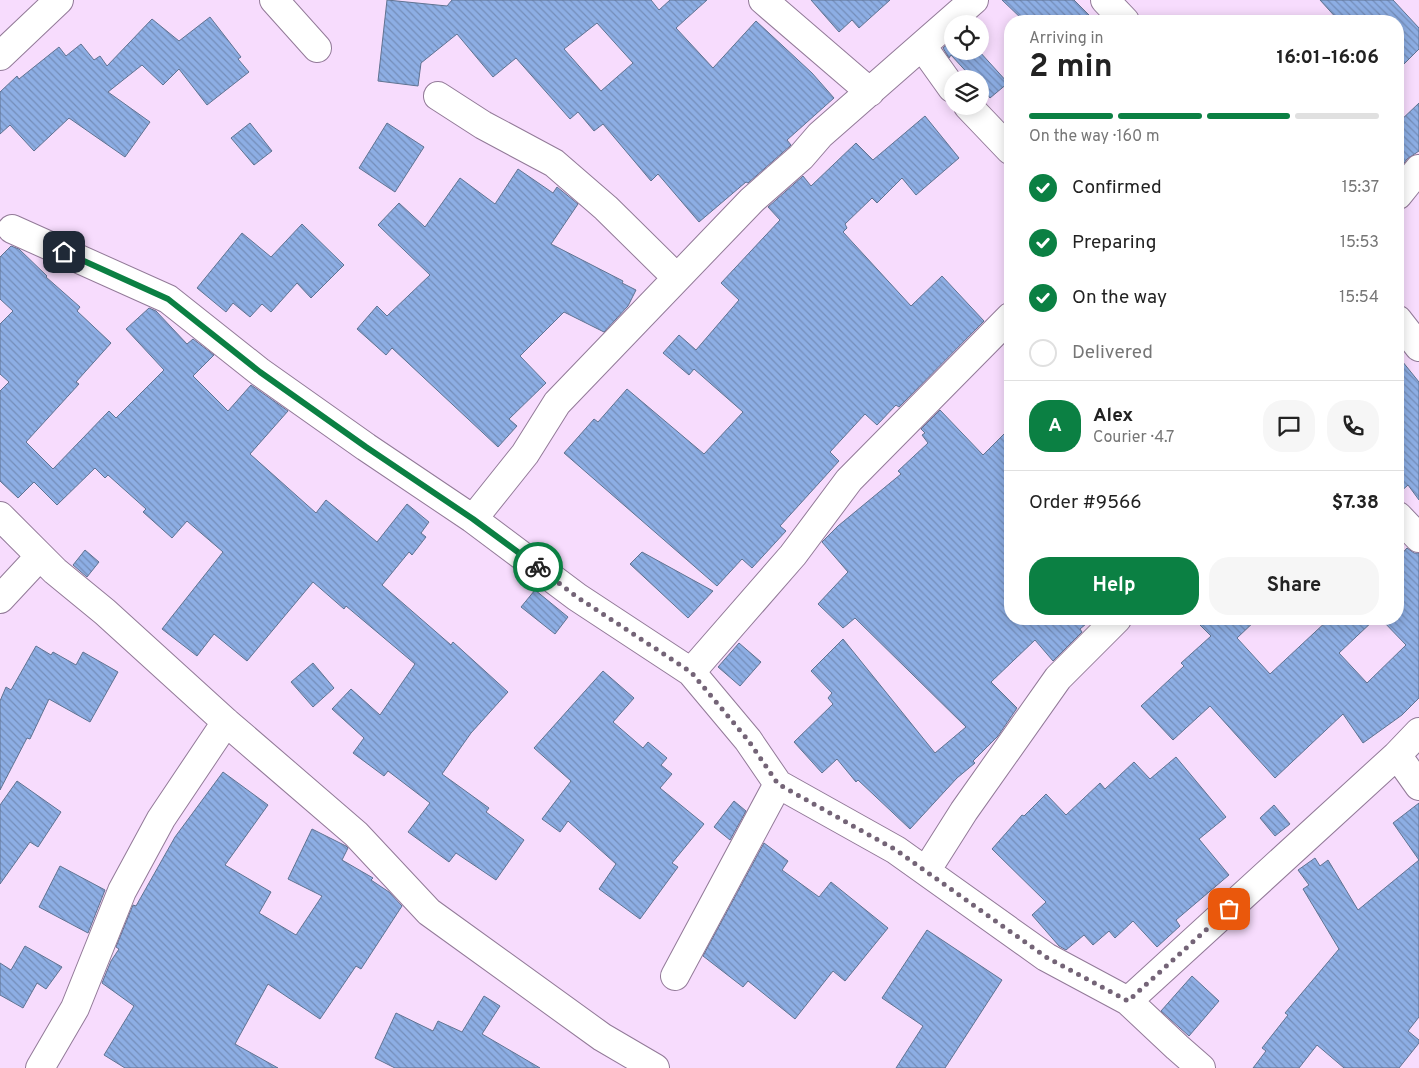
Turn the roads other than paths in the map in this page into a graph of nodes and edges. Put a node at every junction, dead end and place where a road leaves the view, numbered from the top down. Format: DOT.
graph roads {
  1 [pos="60,0"];
  2 [pos="274,0"];
  3 [pos="763,0"];
  4 [pos="974,0"];
  5 [pos="1105,0"];
  6 [pos="1119,15"];
  7 [pos="922,46"];
  8 [pos="317,48"];
  9 [pos="0,56"];
  10 [pos="944,77"];
  11 [pos="870,92"];
  12 [pos="438,96"];
  13 [pos="977,115"];
  14 [pos="1004,144"];
  15 [pos="1419,169"];
  16 [pos="1404,188"];
  17 [pos="12,229"];
  18 [pos="677,278"];
  19 [pos="1004,323"];
  20 [pos="1404,328"];
  21 [pos="1419,347"];
  22 [pos="0,516"];
  23 [pos="473,519"];
  24 [pos="1404,522"];
  25 [pos="1419,538"];
  26 [pos="40,556"];
  27 [pos="0,599"];
  28 [pos="1111,625"];
  29 [pos="691,672"];
  30 [pos="226,722"];
  31 [pos="1419,732"];
  32 [pos="1397,756"];
  33 [pos="778,784"];
  34 [pos="1419,786"];
  35 [pos="926,871"];
  36 [pos="674,976"];
  37 [pos="1128,1001"];
  38 [pos="40,1068"];
  39 [pos="655,1068"];
  40 [pos="1201,1068"];
  1 -- 9 [label="street"];
  2 -- 8 [label="street"];
  3 -- 11 [label="street"];
  4 -- 7 [label="street"];
  5 -- 6 [label="street"];
  7 -- 10 [label="street"];
  7 -- 11 [label="street"];
  11 -- 18 [label="street"];
  12 -- 18 [label="street"];
  13 -- 14 [label="street"];
  15 -- 16 [label="street"];
  17 -- 23 [label="street"];
  18 -- 23 [label="street"];
  19 -- 29 [label="street"];
  20 -- 21 [label="street"];
  22 -- 26 [label="street"];
  23 -- 29 [label="street"];
  24 -- 25 [label="street"];
  26 -- 27 [label="street"];
  26 -- 30 [label="street"];
  28 -- 35 [label="street"];
  29 -- 33 [label="street"];
  30 -- 38 [label="street"];
  30 -- 39 [label="street"];
  31 -- 32 [label="street"];
  32 -- 34 [label="street"];
  32 -- 37 [label="street"];
  33 -- 35 [label="street"];
  33 -- 36 [label="street"];
  35 -- 37 [label="street"];
  37 -- 40 [label="street"];
}
